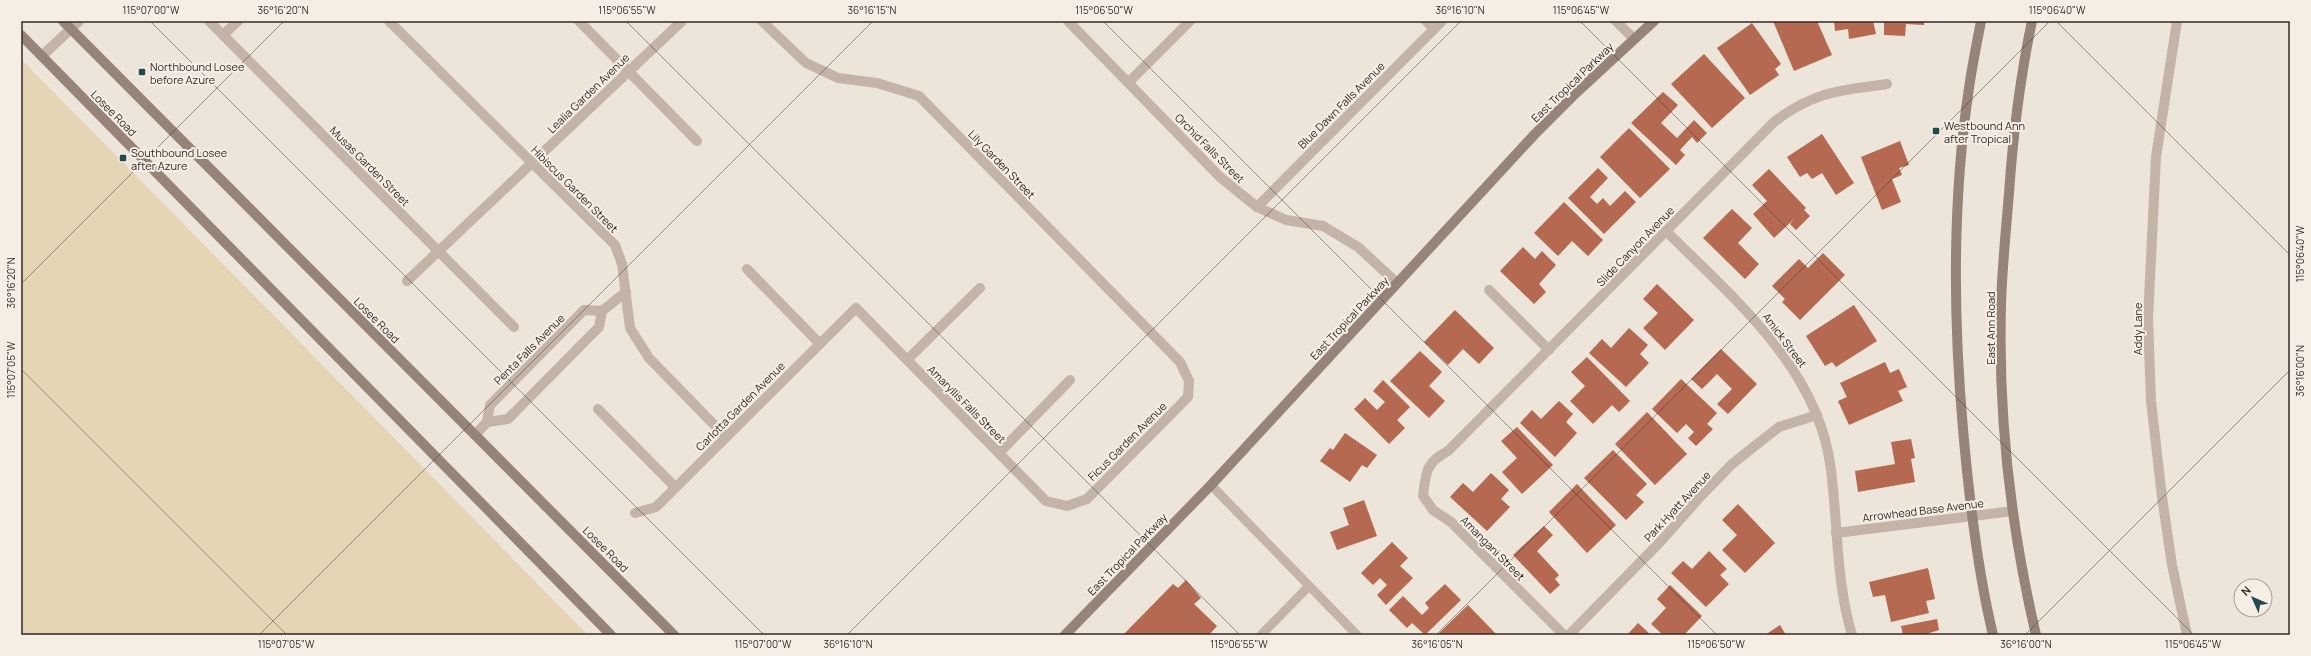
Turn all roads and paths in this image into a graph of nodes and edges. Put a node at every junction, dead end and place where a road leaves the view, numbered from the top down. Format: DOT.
graph roads {
  1 [pos="63,21"];
  2 [pos="79,21"];
  3 [pos="209,21"];
  4 [pos="238,21"];
  5 [pos="389,21"];
  6 [pos="579,21"];
  7 [pos="682,21"];
  8 [pos="762,21"];
  9 [pos="1068,21"];
  10 [pos="1190,21"];
  11 [pos="1426,21"];
  12 [pos="1442,21"];
  13 [pos="1616,21"];
  14 [pos="1654,21"];
  15 [pos="1982,21"];
  16 [pos="2032,21"];
  17 [pos="2177,21"];
  18 [pos="71,29"];
  19 [pos="1434,29"];
  20 [pos="21,35"];
  21 [pos="224,35"];
  22 [pos="1634,39"];
  23 [pos="42,56"];
  24 [pos="628,72"];
  25 [pos="1129,82"];
  26 [pos="1887,84"];
  27 [pos="696,141"];
  28 [pos="532,163"];
  29 [pos="1257,207"];
  30 [pos="1666,231"];
  31 [pos="438,251"];
  32 [pos="747,269"];
  33 [pos="407,281"];
  34 [pos="1397,283"];
  35 [pos="980,288"];
  36 [pos="1489,290"];
  37 [pos="626,292"];
  38 [pos="856,308"];
  39 [pos="602,311"];
  40 [pos="514,327"];
  41 [pos="820,344"];
  42 [pos="1549,350"];
  43 [pos="908,360"];
  44 [pos="1070,380"];
  45 [pos="1189,381"];
  46 [pos="598,409"];
  47 [pos="1817,415"];
  48 [pos="487,422"];
  49 [pos="475,435"];
  50 [pos="726,437"];
  51 [pos="998,453"];
  52 [pos="1426,472"];
  53 [pos="1211,485"];
  54 [pos="675,487"];
  55 [pos="1067,506"];
  56 [pos="2013,510"];
  57 [pos="635,513"];
  58 [pos="1973,516"];
  59 [pos="1836,533"];
  60 [pos="1309,586"];
  61 [pos="611,635"];
  62 [pos="674,635"];
  63 [pos="1065,635"];
  64 [pos="1261,635"];
  65 [pos="1357,635"];
  66 [pos="1564,635"];
  67 [pos="1568,635"];
  68 [pos="1852,635"];
  69 [pos="1993,635"];
  70 [pos="2036,635"];
  71 [pos="2187,635"];
  1 -- 18 [label="main road, Losee Road"];
  2 -- 18 [label="street"];
  3 -- 21 [label="street, Musas Garden Street"];
  4 -- 21 [label="street"];
  5 -- 28 [label="street, Hibiscus Garden Street"];
  6 -- 24 [label="street"];
  7 -- 24 [label="street, Lealia Garden Avenue"];
  8 -- 45 [label="street, Lily Garden Street"];
  9 -- 25 [label="street, Orchid Falls Street"];
  10 -- 25 [label="street"];
  11 -- 19 [label="street"];
  12 -- 19 [label="street, Blue Dawn Falls Avenue"];
  13 -- 22 [label="street"];
  14 -- 22 [label="main road, East Tropical Parkway"];
  15 -- 58 [label="main road"];
  16 -- 56 [label="main road, East Ann Road"];
  17 -- 71 [label="street, Addy Lane"];
  18 -- 23 [label="street"];
  18 -- 49 [label="main road, Losee Road"];
  19 -- 29 [label="street, Blue Dawn Falls Avenue"];
  20 -- 23 [label="main road, Losee Road"];
  21 -- 31 [label="street, Musas Garden Street"];
  22 -- 34 [label="main road, East Tropical Parkway"];
  23 -- 61 [label="main road, Losee Road"];
  24 -- 27 [label="street"];
  24 -- 28 [label="street, Lealia Garden Avenue"];
  25 -- 29 [label="street, Orchid Falls Street"];
  26 -- 30 [label="street, Slide Canyon Avenue"];
  28 -- 31 [label="street, Lealia Garden Avenue"];
  28 -- 37 [label="street, Hibiscus Garden Street"];
  29 -- 34 [label="street, Orchid Falls Street"];
  30 -- 42 [label="street, Slide Canyon Avenue"];
  30 -- 47 [label="street, Amick Street"];
  31 -- 33 [label="street, Lealia Garden Avenue"];
  31 -- 40 [label="street, Musas Garden Street"];
  32 -- 41 [label="street"];
  34 -- 53 [label="main road, East Tropical Parkway"];
  35 -- 43 [label="street"];
  36 -- 42 [label="street"];
  37 -- 39 [label="street"];
  37 -- 50 [label="street, Hibiscus Garden Street"];
  38 -- 41 [label="street, Carlotta Garden Avenue"];
  38 -- 43 [label="street, Amaryllis Falls Street"];
  39 -- 48 [label="street"];
  39 -- 48 [label="street, Penta Falls Avenue"];
  41 -- 50 [label="street, Carlotta Garden Avenue"];
  42 -- 52 [label="street, Slide Canyon Avenue"];
  43 -- 51 [label="street, Amaryllis Falls Street"];
  44 -- 51 [label="street"];
  45 -- 55 [label="street, Ficus Garden Avenue"];
  46 -- 54 [label="street"];
  47 -- 59 [label="street, Amick Street"];
  47 -- 67 [label="street, Park Hyatt Avenue"];
  48 -- 49 [label="street, Penta Falls Avenue"];
  49 -- 62 [label="main road, Losee Road"];
  50 -- 54 [label="street, Carlotta Garden Avenue"];
  51 -- 55 [label="street, Amaryllis Falls Street"];
  52 -- 66 [label="street, Amangani Street"];
  53 -- 60 [label="lane"];
  53 -- 63 [label="main road, East Tropical Parkway"];
  54 -- 57 [label="street, Carlotta Garden Avenue"];
  56 -- 58 [label="street, Arrowhead Base Avenue"];
  56 -- 70 [label="main road, East Ann Road"];
  58 -- 59 [label="street, Arrowhead Base Avenue"];
  58 -- 69 [label="main road"];
  59 -- 68 [label="street, Amick Street"];
  60 -- 64 [label="lane"];
  60 -- 65 [label="lane"];
}
